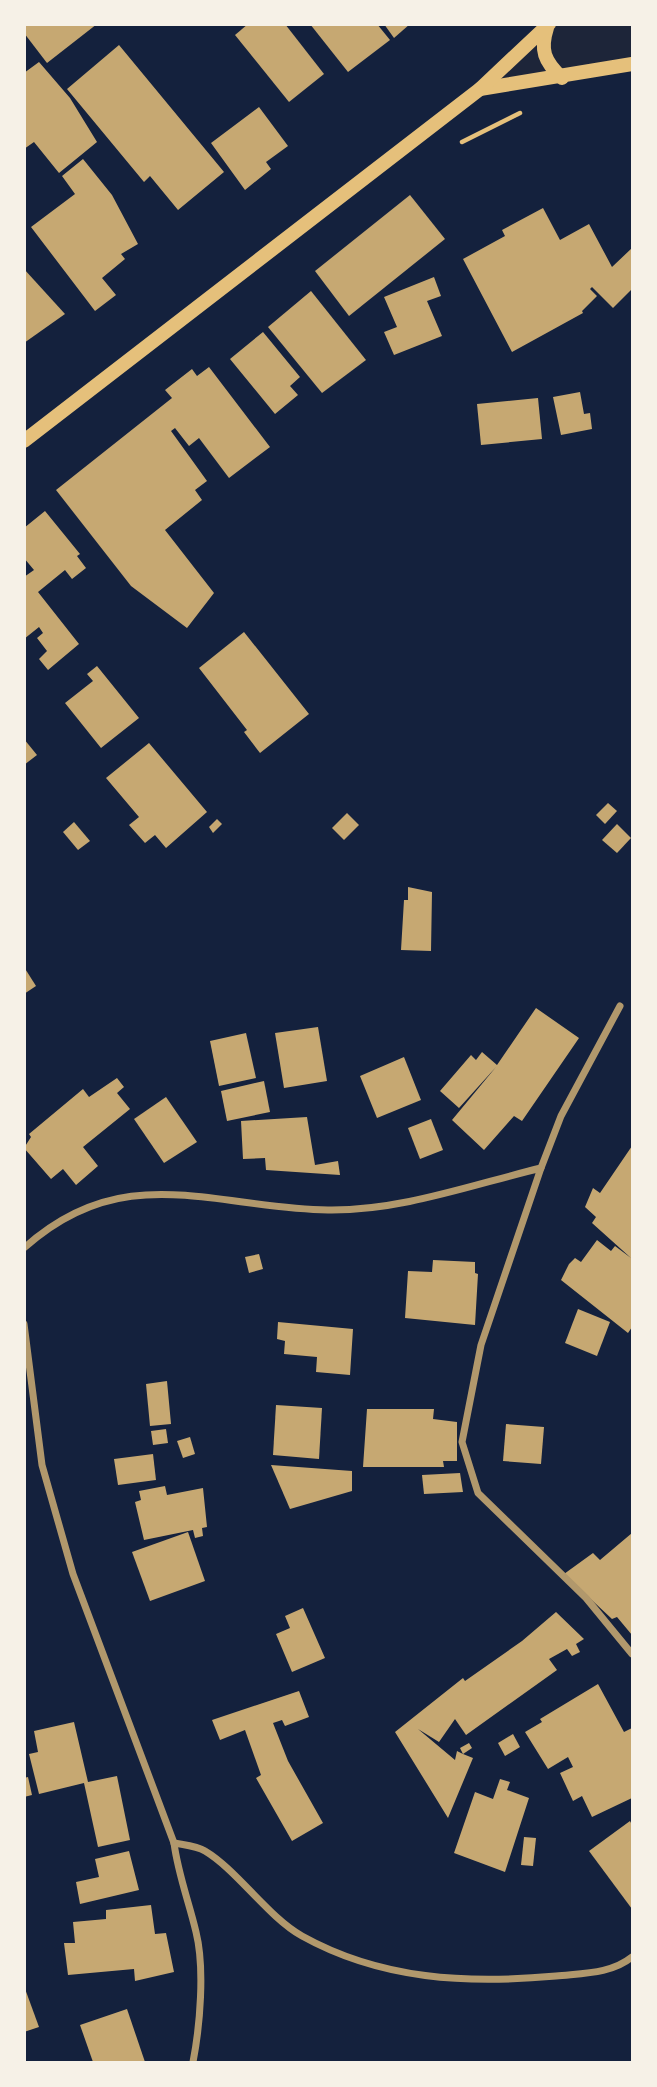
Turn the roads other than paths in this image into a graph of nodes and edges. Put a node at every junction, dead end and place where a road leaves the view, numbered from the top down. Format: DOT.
graph roads {
  1 [pos="549,25"];
  2 [pos="632,64"];
  3 [pos="562,78"];
  4 [pos="480,89"];
  5 [pos="24,441"];
  6 [pos="620,1006"];
  7 [pos="541,1168"];
  8 [pos="24,1248"];
  9 [pos="24,1324"];
  10 [pos="632,1654"];
  11 [pos="174,1843"];
  12 [pos="632,1957"];
  13 [pos="193,2063"];
  1 -- 3 [label="main road"];
  1 -- 4 [label="main road"];
  2 -- 3 [label="main road"];
  3 -- 4 [label="main road"];
  4 -- 5 [label="main road"];
  6 -- 7 [label="street"];
  7 -- 8 [label="street"];
  7 -- 10 [label="street"];
  9 -- 11 [label="street"];
  11 -- 12 [label="street"];
  11 -- 13 [label="street"];
}
